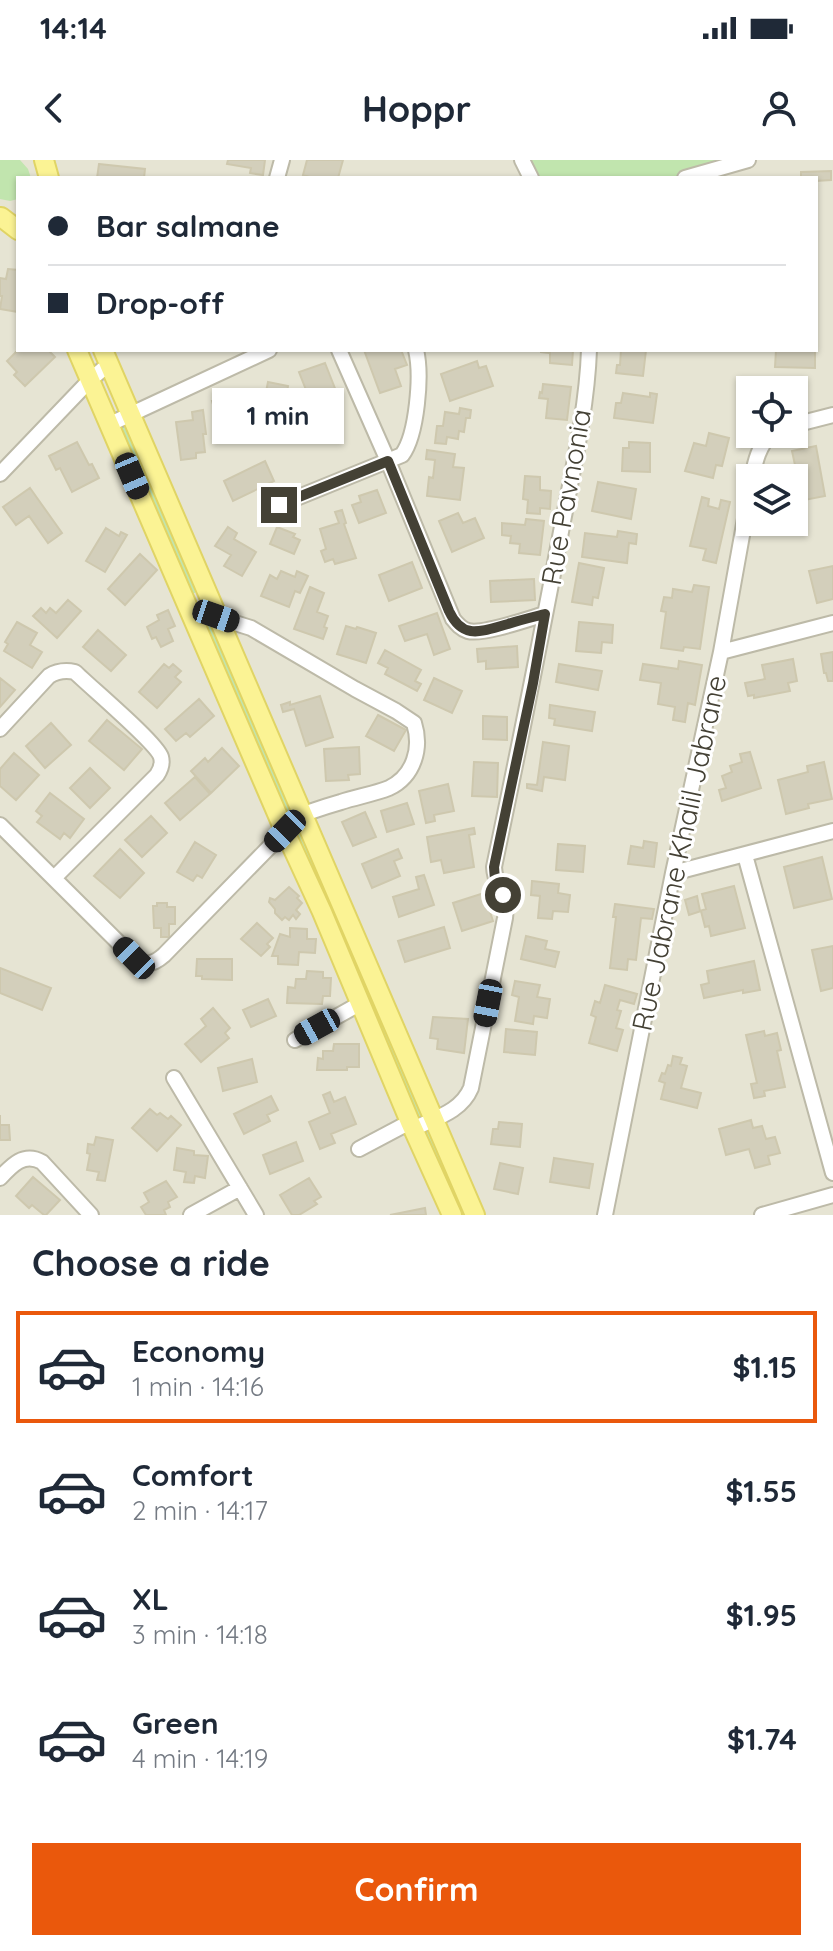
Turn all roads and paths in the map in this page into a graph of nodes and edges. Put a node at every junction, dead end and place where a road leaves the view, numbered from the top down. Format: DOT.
graph roads {
  1 [pos="742,167"];
  2 [pos="695,176"];
  3 [pos="78,352"];
  4 [pos="265,352"];
  5 [pos="340,352"];
  6 [pos="416,352"];
  7 [pos="589,352"];
  8 [pos="106,357"];
  9 [pos="90,380"];
  10 [pos="131,414"];
  11 [pos="833,415"];
  12 [pos="808,421"];
  13 [pos="110,424"];
  14 [pos="388,461"];
  15 [pos="0,474"];
  16 [pos="279,505"];
  17 [pos="742,536"];
  18 [pos="187,608"];
  19 [pos="545,614"];
  20 [pos="216,616"];
  21 [pos="833,623"];
  22 [pos="721,652"];
  23 [pos="0,729"];
  24 [pos="302,814"];
  25 [pos="0,825"];
  26 [pos="283,827"];
  27 [pos="833,831"];
  28 [pos="745,855"];
  29 [pos="673,873"];
  30 [pos="54,878"];
  31 [pos="361,1003"];
  32 [pos="295,1040"];
  33 [pos="174,1078"];
  34 [pos="434,1119"];
  35 [pos="412,1126"];
  36 [pos="359,1149"];
  37 [pos="833,1173"];
  38 [pos="0,1178"];
  39 [pos="240,1188"];
  40 [pos="833,1195"];
  41 [pos="91,1215"];
  42 [pos="191,1215"];
  43 [pos="256,1215"];
  44 [pos="452,1215"];
  45 [pos="475,1215"];
  46 [pos="605,1215"];
  47 [pos="762,1215"];
  1 -- 2 [label="street"];
  3 -- 9 [label="main road"];
  4 -- 10 [label="street"];
  5 -- 14 [label="street"];
  6 -- 14 [label="street"];
  7 -- 19 [label="street, Rue Pavnonia"];
  8 -- 9 [label="street"];
  8 -- 10 [label="main road"];
  9 -- 13 [label="main road"];
  9 -- 15 [label="street"];
  10 -- 13 [label="street"];
  10 -- 20 [label="main road"];
  11 -- 12 [label="street"];
  13 -- 18 [label="main road"];
  14 -- 16 [label="street"];
  14 -- 19 [label="street"];
  17 -- 22 [label="street, Rue Jabrane Khalil Jabrane"];
  18 -- 20 [label="street"];
  18 -- 26 [label="main road"];
  19 -- 34 [label="street, Rue Pavnonia"];
  20 -- 24 [label="main road"];
  20 -- 24 [label="street"];
  21 -- 22 [label="street"];
  22 -- 29 [label="street, Rue Jabrane Khalil Jabrane"];
  23 -- 30 [label="street"];
  24 -- 26 [label="street"];
  24 -- 34 [label="main road"];
  25 -- 30 [label="street"];
  26 -- 30 [label="street"];
  26 -- 31 [label="main road"];
  27 -- 28 [label="street"];
  28 -- 29 [label="street"];
  28 -- 37 [label="street"];
  29 -- 46 [label="street, Rue Jabrane Khalil Jabrane"];
  31 -- 32 [label="street"];
  31 -- 35 [label="main road"];
  33 -- 39 [label="street"];
  34 -- 35 [label="street, Rue Pavnonia"];
  34 -- 45 [label="main road"];
  35 -- 36 [label="street, Rue Pavnonia"];
  35 -- 44 [label="main road"];
  38 -- 41 [label="street"];
  39 -- 42 [label="street"];
  39 -- 43 [label="street"];
  40 -- 47 [label="street"];
}
